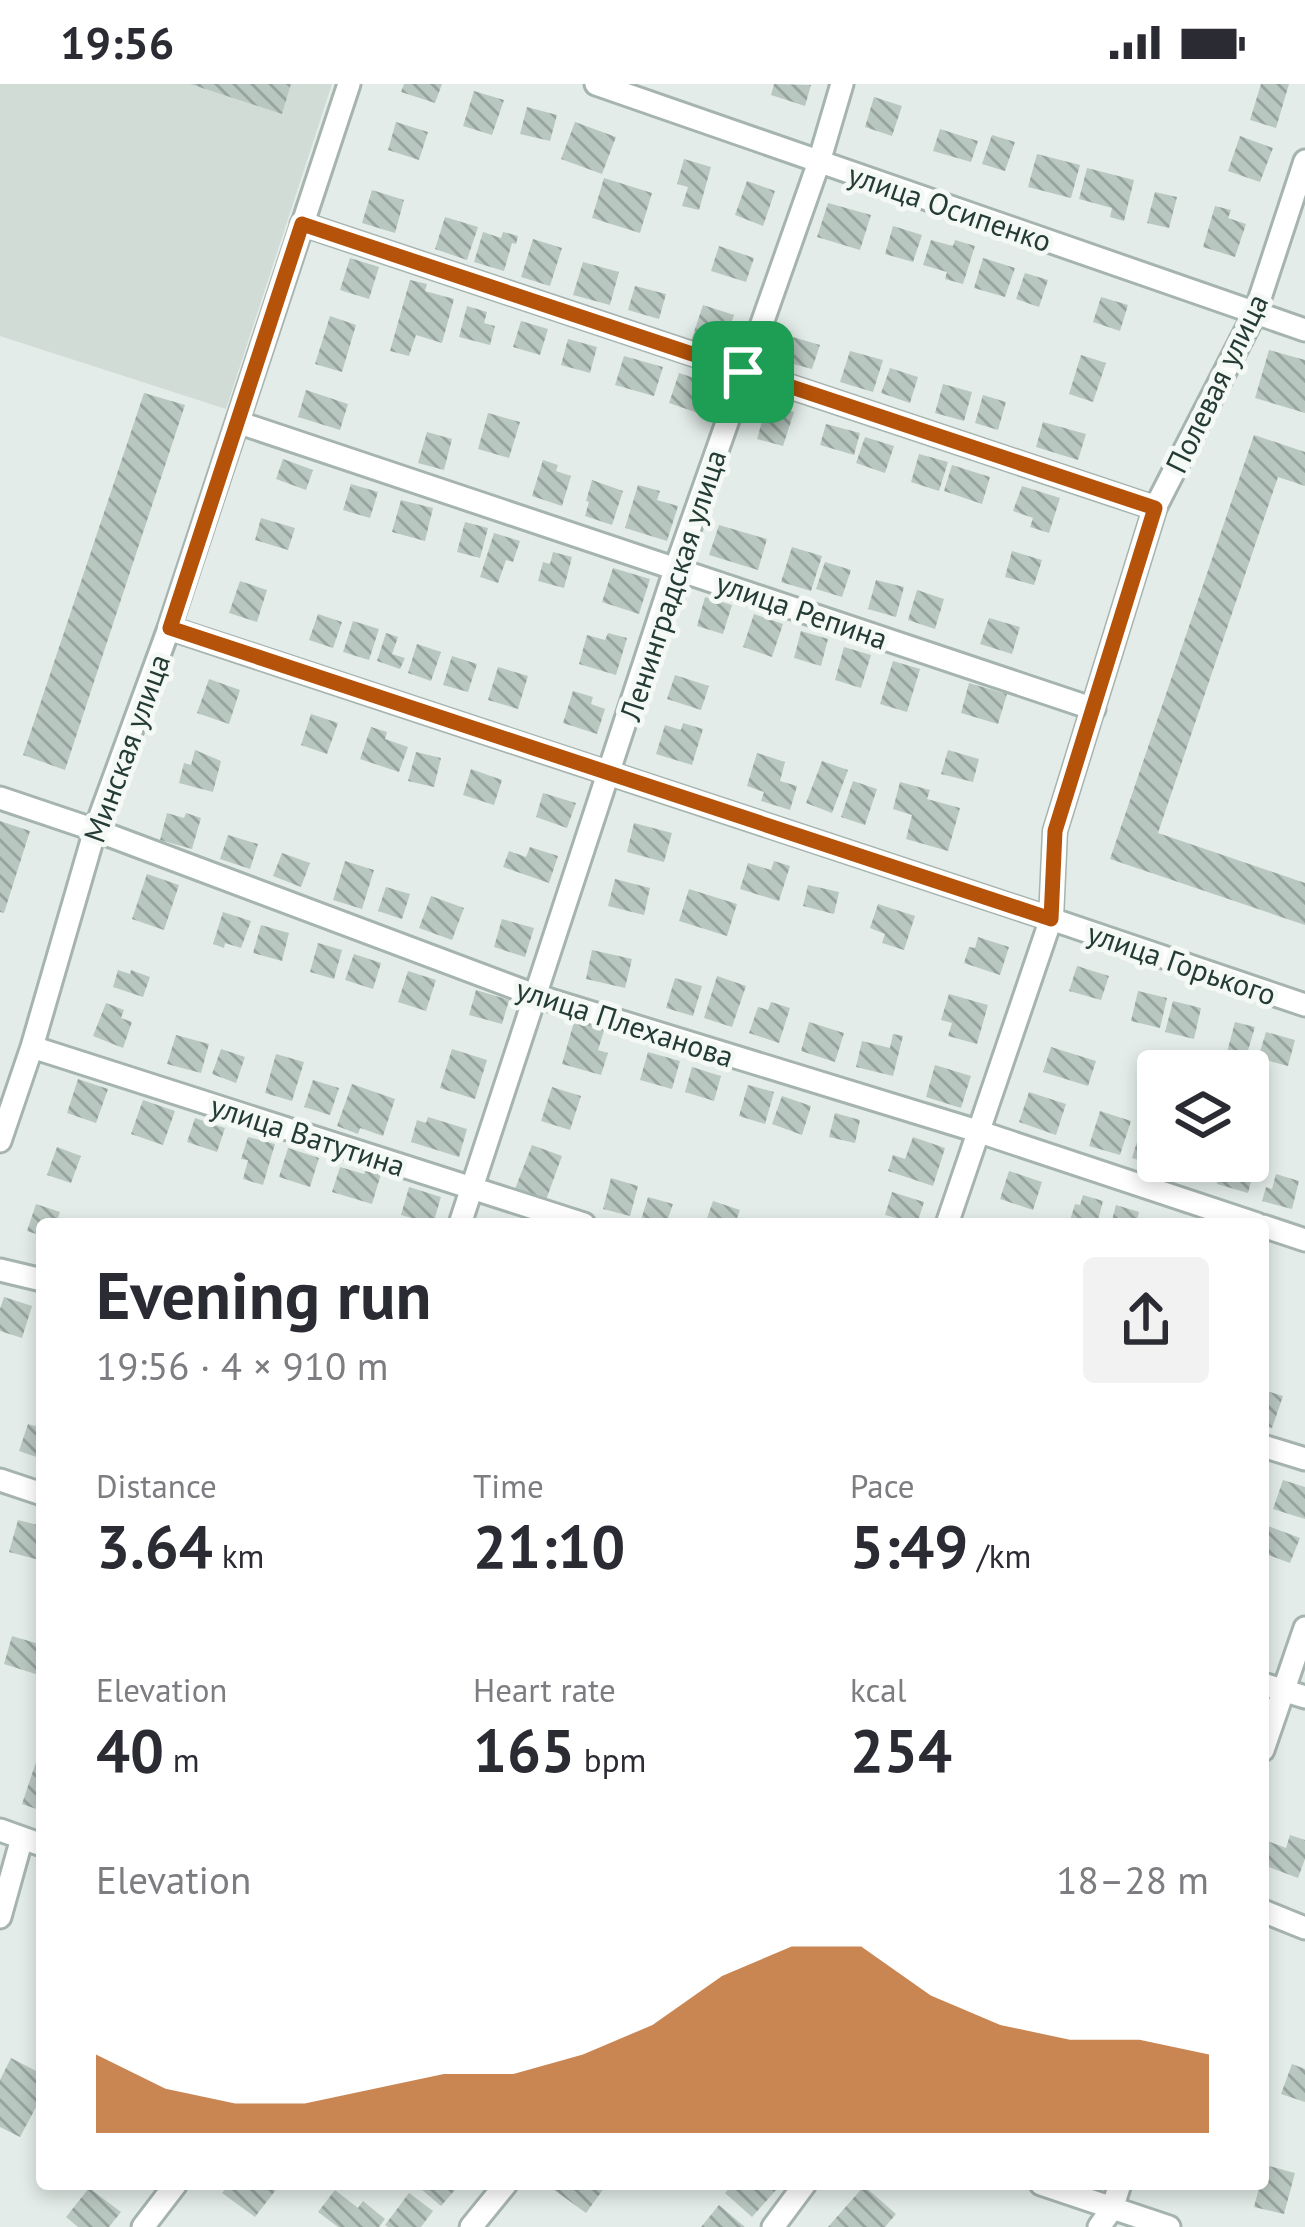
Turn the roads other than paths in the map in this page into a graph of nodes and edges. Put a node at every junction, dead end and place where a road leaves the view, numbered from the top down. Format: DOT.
graph roads {
  1 [pos="349,84"];
  2 [pos="596,84"];
  3 [pos="842,84"];
  4 [pos="1305,161"];
  5 [pos="819,162"];
  6 [pos="302,224"];
  7 [pos="1255,313"];
  8 [pos="1305,330"];
  9 [pos="743,372"];
  10 [pos="237,422"];
  11 [pos="1155,508"];
  12 [pos="676,567"];
  13 [pos="170,628"];
  14 [pos="1094,709"];
  15 [pos="610,774"];
  16 [pos="0,798"];
  17 [pos="95,830"];
  18 [pos="1051,919"];
  19 [pos="537,996"];
  20 [pos="1305,1005"];
  21 [pos="32,1047"];
  22 [pos="977,1131"];
  23 [pos="0,1141"];
  24 [pos="473,1188"];
  25 [pos="462,1218"];
  26 [pos="566,1218"];
  27 [pos="948,1218"];
  28 [pos="1239,1218"];
  29 [pos="1269,1228"];
  30 [pos="1305,1240"];
  31 [pos="0,1270"];
  32 [pos="36,1279"];
  33 [pos="1269,1448"];
  34 [pos="1305,1460"];
  35 [pos="0,1480"];
  36 [pos="36,1492"];
  37 [pos="1305,1628"];
  38 [pos="1284,1691"];
  39 [pos="1269,1733"];
  40 [pos="0,1830"];
  41 [pos="32,1842"];
  42 [pos="1269,1913"];
  43 [pos="0,1917"];
  44 [pos="1305,1928"];
  45 [pos="171,2190"];
  46 [pos="501,2190"];
  47 [pos="800,2190"];
  48 [pos="1052,2190"];
  49 [pos="1118,2190"];
  50 [pos="1106,2218"];
  51 [pos="143,2227"];
  52 [pos="472,2227"];
  53 [pos="772,2227"];
  54 [pos="1169,2227"];
  1 -- 6 [label="street, Минская улица"];
  2 -- 5 [label="street, улица Осипенко"];
  3 -- 5 [label="street, Ленинградская улица"];
  4 -- 7 [label="street, Полевая улица"];
  5 -- 7 [label="street, улица Осипенко"];
  5 -- 9 [label="street, Ленинградская улица"];
  6 -- 9 [label="street"];
  6 -- 10 [label="street, Минская улица"];
  7 -- 8 [label="street, улица Осипенко"];
  7 -- 11 [label="street, Полевая улица"];
  9 -- 11 [label="street"];
  9 -- 12 [label="street, Ленинградская улица"];
  10 -- 12 [label="street, улица Репина"];
  10 -- 13 [label="street, Минская улица"];
  11 -- 14 [label="street, Полевая улица"];
  12 -- 14 [label="street, улица Репина"];
  12 -- 15 [label="street, Ленинградская улица"];
  13 -- 15 [label="street, улица Горького"];
  13 -- 17 [label="street, Минская улица"];
  14 -- 18 [label="street, Полевая улица"];
  15 -- 18 [label="street, улица Горького"];
  15 -- 19 [label="street, Ленинградская улица"];
  16 -- 17 [label="street, улица Плеханова"];
  17 -- 19 [label="street, улица Плеханова"];
  17 -- 21 [label="street, Минская улица"];
  18 -- 20 [label="street, улица Горького"];
  18 -- 22 [label="street, Полевая улица"];
  19 -- 22 [label="street, улица Плеханова"];
  19 -- 24 [label="street, Ленинградская улица"];
  21 -- 23 [label="street, Минская улица"];
  21 -- 24 [label="street, улица Ватутина"];
  22 -- 27 [label="street, Полевая улица"];
  22 -- 28 [label="street, улица Плеханова"];
  24 -- 25 [label="street, Ленинградская улица"];
  24 -- 26 [label="street, улица Ватутина"];
  29 -- 30 [label="street, улица Плеханова"];
  31 -- 32 [label="street"];
  33 -- 34 [label="street"];
  35 -- 36 [label="street"];
  37 -- 38 [label="street"];
  38 -- 39 [label="street"];
  40 -- 41 [label="street"];
  41 -- 43 [label="street"];
  42 -- 44 [label="street"];
  45 -- 51 [label="street"];
  46 -- 52 [label="street"];
  47 -- 53 [label="street"];
  48 -- 50 [label="street"];
  49 -- 50 [label="street"];
  50 -- 54 [label="street"];
}
